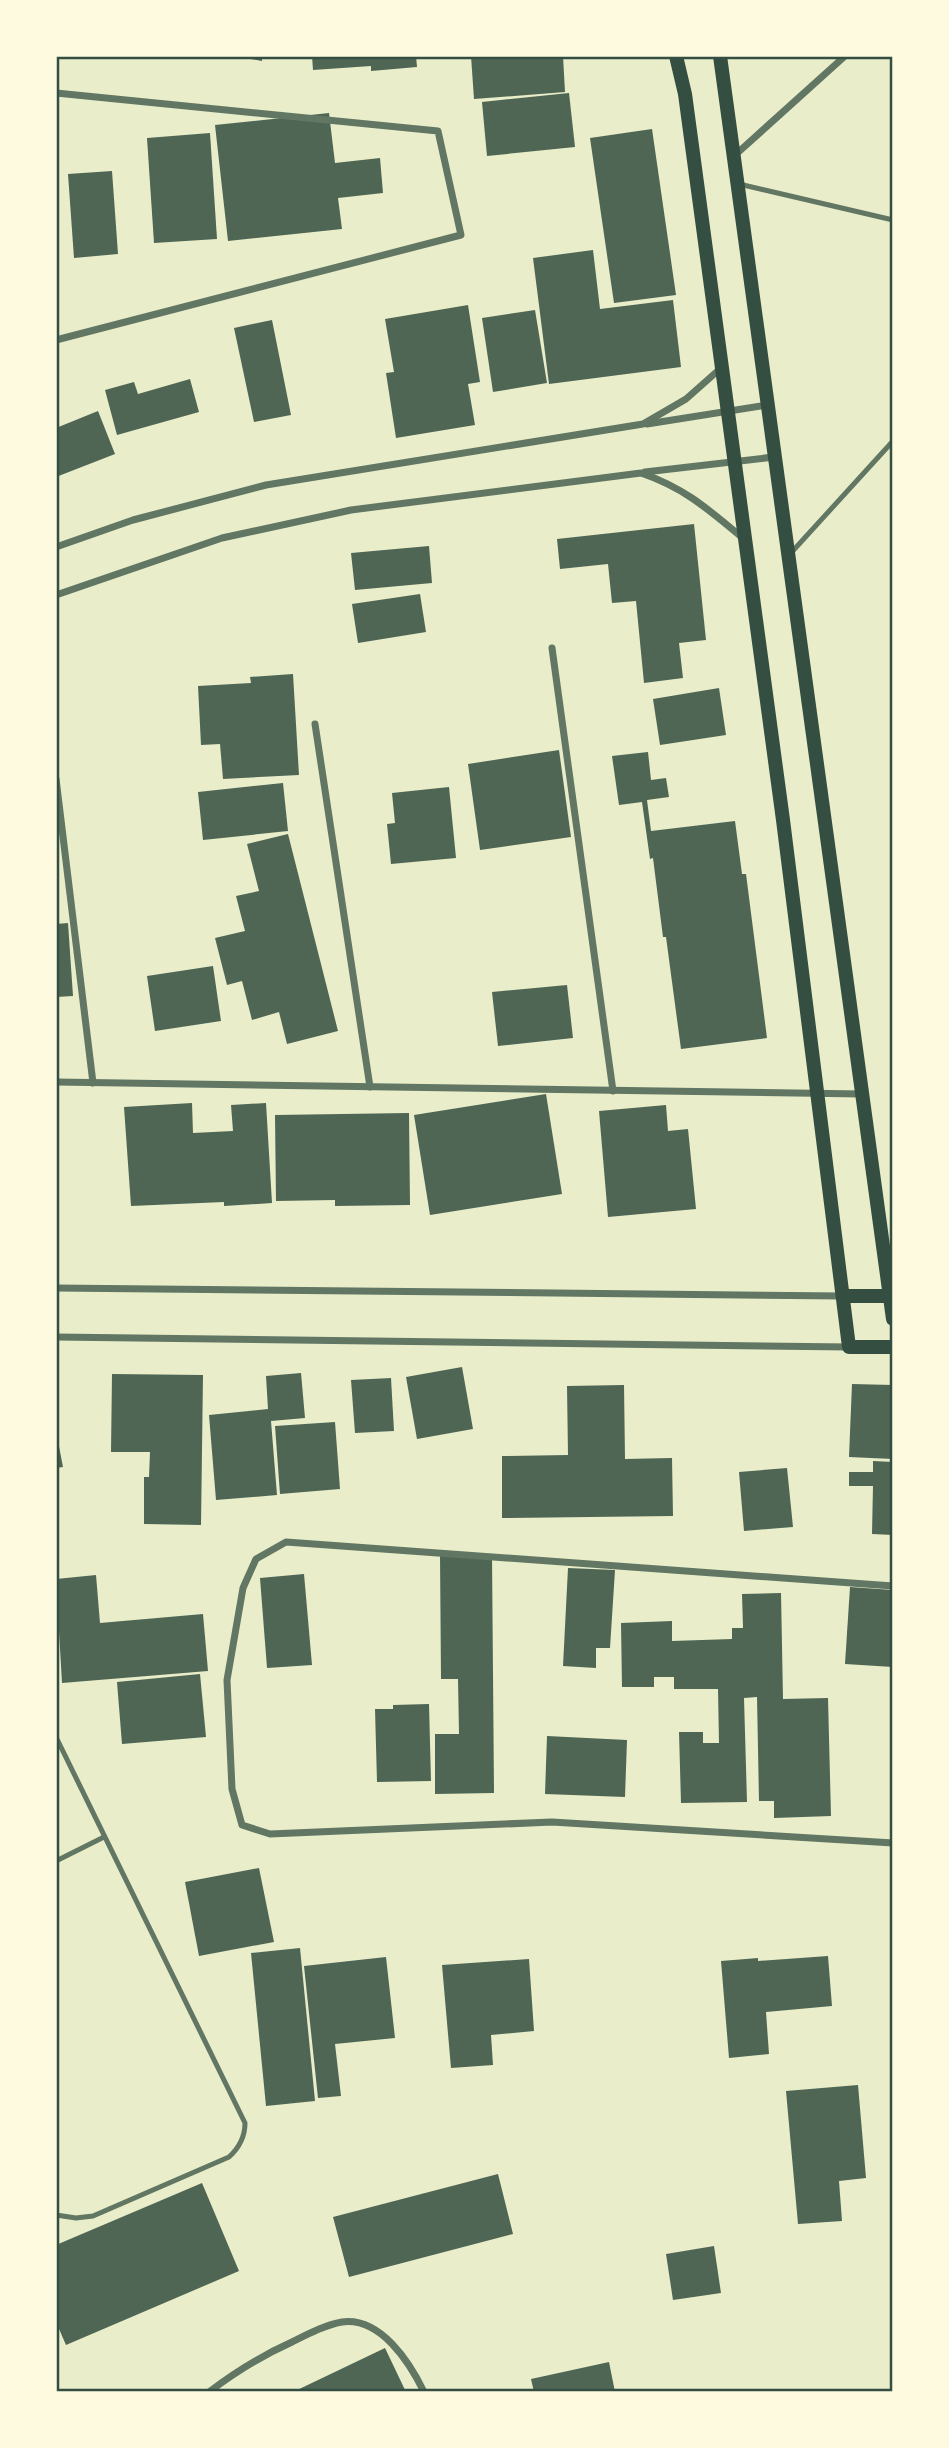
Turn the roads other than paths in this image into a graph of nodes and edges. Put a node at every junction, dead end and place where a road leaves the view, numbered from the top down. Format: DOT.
graph roads {
  1 [pos="676,56"];
  2 [pos="720,56"];
  3 [pos="845,56"];
  4 [pos="56,93"];
  5 [pos="733,157"];
  6 [pos="737,184"];
  7 [pos="893,220"];
  8 [pos="56,341"];
  9 [pos="721,368"];
  10 [pos="767,405"];
  11 [pos="727,411"];
  12 [pos="643,424"];
  13 [pos="893,440"];
  14 [pos="774,457"];
  15 [pos="734,461"];
  16 [pos="641,473"];
  17 [pos="745,540"];
  18 [pos="56,547"];
  19 [pos="788,556"];
  20 [pos="56,595"];
  21 [pos="552,648"];
  22 [pos="315,724"];
  23 [pos="56,779"];
  24 [pos="56,1082"];
  25 [pos="93,1083"];
  26 [pos="370,1087"];
  27 [pos="613,1091"];
  28 [pos="862,1094"];
  29 [pos="818,1095"];
  30 [pos="56,1288"];
  31 [pos="843,1296"];
  32 [pos="891,1296"];
  33 [pos="893,1319"];
  34 [pos="56,1337"];
  35 [pos="849,1347"];
  36 [pos="893,1348"];
  37 [pos="893,1586"];
  38 [pos="56,1737"];
  39 [pos="104,1837"];
  40 [pos="893,1843"];
  41 [pos="56,1861"];
  42 [pos="56,2215"];
  43 [pos="209,2392"];
  44 [pos="424,2392"];
  1 -- 9 [label="main road"];
  2 -- 5 [label="main road"];
  3 -- 5 [label="street"];
  4 -- 8 [label="street"];
  5 -- 6 [label="main road"];
  6 -- 7 [label="lane"];
  6 -- 10 [label="main road"];
  9 -- 11 [label="main road"];
  9 -- 12 [label="street"];
  10 -- 11 [label="street"];
  10 -- 14 [label="main road"];
  11 -- 12 [label="street"];
  11 -- 15 [label="main road"];
  12 -- 18 [label="street"];
  13 -- 19 [label="lane"];
  14 -- 15 [label="street"];
  14 -- 19 [label="main road"];
  15 -- 16 [label="street"];
  15 -- 17 [label="main road"];
  16 -- 17 [label="street"];
  16 -- 20 [label="street"];
  17 -- 29 [label="main road"];
  19 -- 28 [label="main road"];
  21 -- 27 [label="street"];
  22 -- 26 [label="street"];
  23 -- 25 [label="street"];
  24 -- 25 [label="street"];
  25 -- 26 [label="street"];
  26 -- 27 [label="street"];
  27 -- 29 [label="street"];
  28 -- 29 [label="street"];
  28 -- 32 [label="main road"];
  29 -- 31 [label="main road"];
  30 -- 31 [label="street"];
  31 -- 32 [label="main road"];
  31 -- 35 [label="main road"];
  32 -- 33 [label="main road"];
  34 -- 35 [label="street"];
  35 -- 36 [label="main road"];
  37 -- 40 [label="street"];
  38 -- 39 [label="lane"];
  39 -- 41 [label="lane"];
  39 -- 42 [label="lane"];
  43 -- 44 [label="street"];
}
